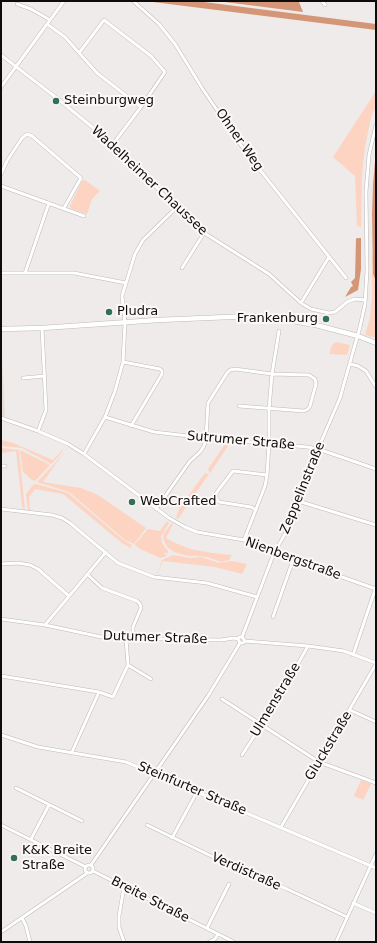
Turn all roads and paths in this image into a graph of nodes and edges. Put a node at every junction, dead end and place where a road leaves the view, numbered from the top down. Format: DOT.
graph roads {
  1 [pos="64,1"];
  2 [pos="133,1"];
  3 [pos="322,1"];
  4 [pos="17,4"];
  5 [pos="325,5"];
  6 [pos="50,20"];
  7 [pos="47,24"];
  8 [pos="79,53"];
  9 [pos="1,56"];
  10 [pos="17,67"];
  11 [pos="1,87"];
  12 [pos="141,107"];
  13 [pos="376,125"];
  14 [pos="113,144"];
  15 [pos="1,174"];
  16 [pos="1,186"];
  17 [pos="49,203"];
  18 [pos="64,208"];
  19 [pos="176,208"];
  20 [pos="84,216"];
  21 [pos="204,233"];
  22 [pos="329,257"];
  23 [pos="182,268"];
  24 [pos="1,273"];
  25 [pos="25,273"];
  26 [pos="346,278"];
  27 [pos="126,283"];
  28 [pos="365,300"];
  29 [pos="301,303"];
  30 [pos="125,323"];
  31 [pos="42,328"];
  32 [pos="1,329"];
  33 [pos="279,330"];
  34 [pos="358,336"];
  35 [pos="376,343"];
  36 [pos="123,362"];
  37 [pos="350,364"];
  38 [pos="272,374"];
  39 [pos="45,376"];
  40 [pos="23,378"];
  41 [pos="376,387"];
  42 [pos="239,406"];
  43 [pos="270,409"];
  44 [pos="105,417"];
  45 [pos="1,418"];
  46 [pos="131,426"];
  47 [pos="38,431"];
  48 [pos="206,438"];
  49 [pos="270,444"];
  50 [pos="318,449"];
  51 [pos="84,454"];
  52 [pos="376,469"];
  53 [pos="267,475"];
  54 [pos="298,502"];
  55 [pos="156,508"];
  56 [pos="1,509"];
  57 [pos="256,510"];
  58 [pos="376,525"];
  59 [pos="244,540"];
  60 [pos="106,552"];
  61 [pos="274,553"];
  62 [pos="293,560"];
  63 [pos="1,564"];
  64 [pos="87,574"];
  65 [pos="376,588"];
  66 [pos="69,596"];
  67 [pos="258,597"];
  68 [pos="273,617"];
  69 [pos="1,619"];
  70 [pos="45,625"];
  71 [pos="242,637"];
  72 [pos="133,638"];
  73 [pos="126,639"];
  74 [pos="238,639"];
  75 [pos="245,641"];
  76 [pos="240,643"];
  77 [pos="308,646"];
  78 [pos="353,655"];
  79 [pos="376,664"];
  80 [pos="128,665"];
  81 [pos="1,676"];
  82 [pos="152,679"];
  83 [pos="99,692"];
  84 [pos="222,699"];
  85 [pos="350,710"];
  86 [pos="376,722"];
  87 [pos="263,726"];
  88 [pos="1,735"];
  89 [pos="72,752"];
  90 [pos="242,755"];
  91 [pos="319,762"];
  92 [pos="156,773"];
  93 [pos="376,784"];
  94 [pos="16,788"];
  95 [pos="197,792"];
  96 [pos="49,805"];
  97 [pos="82,821"];
  98 [pos="1,825"];
  99 [pos="147,825"];
  100 [pos="281,827"];
  101 [pos="172,838"];
  102 [pos="30,839"];
  103 [pos="376,854"];
  104 [pos="91,865"];
  105 [pos="371,865"];
  106 [pos="86,867"];
  107 [pos="376,868"];
  108 [pos="93,871"];
  109 [pos="87,872"];
  110 [pos="229,884"];
  111 [pos="124,887"];
  112 [pos="353,903"];
  113 [pos="376,913"];
  114 [pos="347,917"];
  115 [pos="22,918"];
  116 [pos="207,928"];
  117 [pos="1,932"];
  118 [pos="218,934"];
  119 [pos="30,942"];
  120 [pos="124,942"];
  121 [pos="209,942"];
  122 [pos="234,942"];
  123 [pos="336,942"];
  1 -- 6 [label="street"];
  2 -- 22 [label="street, Ohner Weg"];
  3 -- 5 [label="street"];
  4 -- 6 [label="street"];
  6 -- 7 [label="street"];
  7 -- 8 [label="street"];
  7 -- 10 [label="street"];
  8 -- 12 [label="street"];
  8 -- 12 [label="street"];
  9 -- 10 [label="street, Wadelheimer Chaussee"];
  10 -- 11 [label="street"];
  10 -- 14 [label="street, Wadelheimer Chaussee"];
  12 -- 14 [label="street"];
  13 -- 28 [label="street, Zeppelinstraße"];
  14 -- 19 [label="street, Wadelheimer Chaussee"];
  15 -- 18 [label="street"];
  16 -- 17 [label="street"];
  17 -- 18 [label="street"];
  17 -- 25 [label="street"];
  18 -- 20 [label="street"];
  19 -- 21 [label="street, Wadelheimer Chaussee"];
  19 -- 27 [label="street"];
  21 -- 23 [label="street"];
  21 -- 29 [label="street, Wadelheimer Chaussee"];
  22 -- 26 [label="street, Ohner Weg"];
  22 -- 29 [label="street"];
  24 -- 25 [label="street"];
  25 -- 27 [label="street"];
  27 -- 30 [label="street"];
  28 -- 29 [label="street, Wadelheimer Chaussee"];
  28 -- 34 [label="street, Zeppelinstraße"];
  30 -- 31 [label="street"];
  30 -- 34 [label="street"];
  30 -- 36 [label="street"];
  31 -- 32 [label="street"];
  31 -- 39 [label="street"];
  33 -- 38 [label="street"];
  34 -- 35 [label="street"];
  34 -- 37 [label="street, Zeppelinstraße"];
  36 -- 44 [label="street"];
  36 -- 46 [label="street"];
  37 -- 41 [label="street"];
  37 -- 50 [label="street, Zeppelinstraße"];
  38 -- 43 [label="street"];
  38 -- 43 [label="street"];
  38 -- 48 [label="street"];
  39 -- 40 [label="street"];
  39 -- 47 [label="street"];
  42 -- 43 [label="street"];
  43 -- 49 [label="street"];
  44 -- 46 [label="street, Sutrumer Straße"];
  44 -- 51 [label="street"];
  45 -- 47 [label="street, Nienbergstraße"];
  46 -- 48 [label="street, Sutrumer Straße"];
  47 -- 51 [label="street, Nienbergstraße"];
  48 -- 49 [label="street, Sutrumer Straße"];
  48 -- 55 [label="street"];
  49 -- 50 [label="street, Sutrumer Straße"];
  49 -- 53 [label="street"];
  50 -- 52 [label="street, Sutrumer Straße"];
  50 -- 54 [label="street, Zeppelinstraße"];
  51 -- 55 [label="street, Nienbergstraße"];
  53 -- 57 [label="street"];
  53 -- 57 [label="street"];
  54 -- 58 [label="street"];
  54 -- 61 [label="street, Zeppelinstraße"];
  55 -- 59 [label="street, Nienbergstraße"];
  56 -- 60 [label="street"];
  57 -- 59 [label="street"];
  59 -- 61 [label="street, Nienbergstraße"];
  60 -- 64 [label="street"];
  60 -- 67 [label="street"];
  61 -- 62 [label="street, Nienbergstraße"];
  61 -- 67 [label="street, Zeppelinstraße"];
  62 -- 65 [label="street, Nienbergstraße"];
  62 -- 68 [label="street"];
  63 -- 66 [label="street"];
  64 -- 66 [label="street"];
  64 -- 72 [label="street"];
  65 -- 78 [label="street"];
  66 -- 70 [label="street"];
  67 -- 71 [label="street, Zeppelinstraße"];
  69 -- 70 [label="street, Dutumer Straße"];
  70 -- 73 [label="street, Dutumer Straße"];
  71 -- 74 [label="street"];
  71 -- 75 [label="street"];
  72 -- 73 [label="street, Dutumer Straße"];
  72 -- 74 [label="street, Dutumer Straße"];
  73 -- 80 [label="street"];
  74 -- 76 [label="street"];
  75 -- 76 [label="street"];
  75 -- 77 [label="street"];
  76 -- 92 [label="street"];
  77 -- 78 [label="street"];
  77 -- 87 [label="street, Ulmenstraße"];
  78 -- 79 [label="street"];
  79 -- 85 [label="street, Gluckstraße"];
  80 -- 82 [label="street"];
  80 -- 83 [label="street"];
  81 -- 83 [label="street"];
  83 -- 89 [label="street"];
  84 -- 87 [label="street"];
  85 -- 86 [label="street"];
  85 -- 91 [label="street, Gluckstraße"];
  87 -- 90 [label="street, Ulmenstraße"];
  87 -- 91 [label="street"];
  88 -- 89 [label="street, Steinfurter Straße"];
  89 -- 92 [label="street, Steinfurter Straße"];
  91 -- 93 [label="street"];
  91 -- 100 [label="street, Gluckstraße"];
  92 -- 95 [label="street, Steinfurter Straße"];
  92 -- 104 [label="street"];
  94 -- 96 [label="street"];
  95 -- 100 [label="street, Steinfurter Straße"];
  95 -- 101 [label="street"];
  96 -- 97 [label="street"];
  96 -- 102 [label="street"];
  98 -- 102 [label="street"];
  99 -- 101 [label="street, Verdistraße"];
  100 -- 105 [label="street, Steinfurter Straße"];
  101 -- 114 [label="street, Verdistraße"];
  102 -- 106 [label="street"];
  103 -- 105 [label="street"];
  104 -- 106 [label="street"];
  104 -- 108 [label="street"];
  105 -- 107 [label="street, Steinfurter Straße"];
  105 -- 112 [label="street"];
  106 -- 109 [label="street"];
  108 -- 109 [label="street"];
  108 -- 111 [label="street, Breite Straße"];
  109 -- 115 [label="street"];
  110 -- 116 [label="street"];
  111 -- 116 [label="street, Breite Straße"];
  111 -- 120 [label="street"];
  112 -- 113 [label="street"];
  112 -- 114 [label="street"];
  114 -- 123 [label="street"];
  115 -- 117 [label="street"];
  115 -- 119 [label="street"];
  116 -- 118 [label="street, Breite Straße"];
  118 -- 121 [label="street"];
  118 -- 122 [label="street, Breite Straße"];
}
